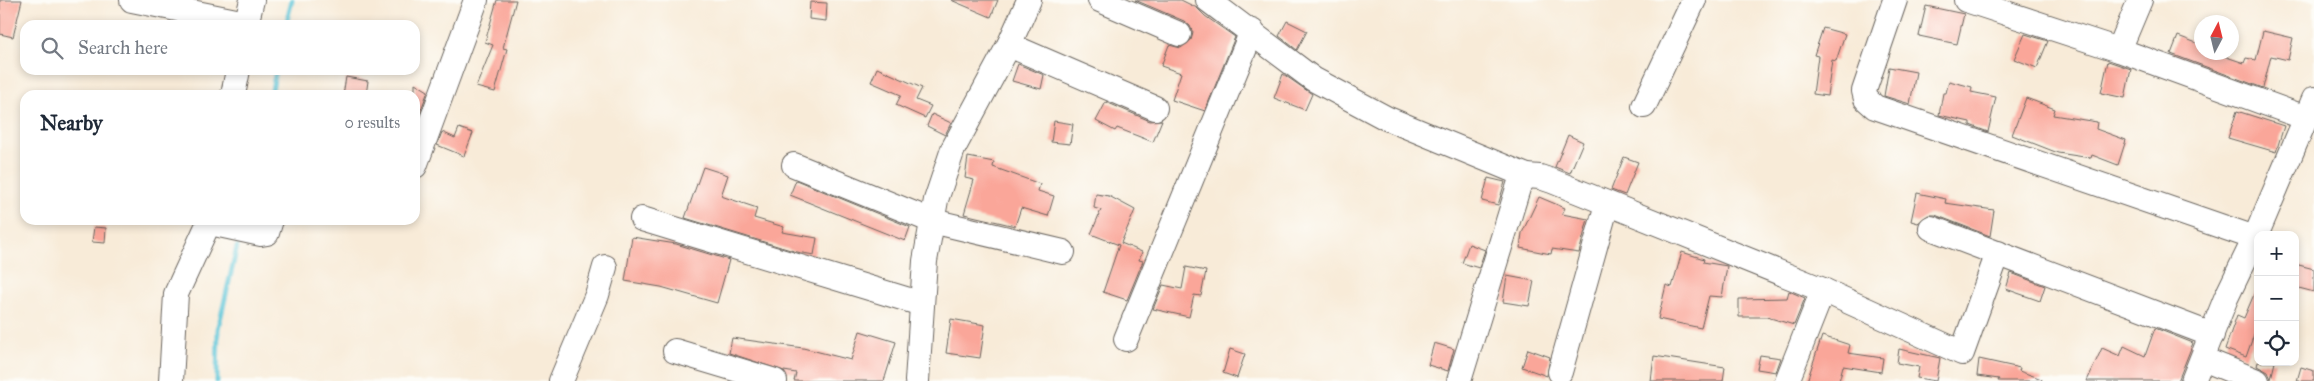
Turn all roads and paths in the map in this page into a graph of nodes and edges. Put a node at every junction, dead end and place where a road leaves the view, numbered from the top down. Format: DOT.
graph roads {
  1 [pos="132,0"];
  2 [pos="252,0"];
  3 [pos="476,0"];
  4 [pos="1029,0"];
  5 [pos="1100,0"];
  6 [pos="1208,0"];
  7 [pos="1694,0"];
  8 [pos="1895,0"];
  9 [pos="1966,0"];
  10 [pos="2140,0"];
  11 [pos="227,20"];
  12 [pos="247,20"];
  13 [pos="1252,31"];
  14 [pos="1178,34"];
  15 [pos="1009,45"];
  16 [pos="2120,50"];
  17 [pos="237,75"];
  18 [pos="234,90"];
  19 [pos="1644,106"];
  20 [pos="1155,108"];
  21 [pos="2310,108"];
  22 [pos="420,152"];
  23 [pos="794,165"];
  24 [pos="1528,176"];
  25 [pos="1607,204"];
  26 [pos="642,219"];
  27 [pos="932,221"];
  28 [pos="208,225"];
  29 [pos="226,225"];
  30 [pos="269,225"];
  31 [pos="1931,228"];
  32 [pos="2258,231"];
  33 [pos="2254,238"];
  34 [pos="2254,240"];
  35 [pos="1063,252"];
  36 [pos="1998,253"];
  37 [pos="604,267"];
  38 [pos="1823,290"];
  39 [pos="922,304"];
  40 [pos="2212,335"];
  41 [pos="1126,339"];
  42 [pos="675,351"];
  43 [pos="2203,359"];
  44 [pos="1560,372"];
  45 [pos="171,381"];
  46 [pos="560,381"];
  47 [pos="775,381"];
  48 [pos="917,381"];
  49 [pos="1459,381"];
  50 [pos="1788,381"];
  51 [pos="2193,381"];
  52 [pos="2257,381"];
  1 -- 11 [label="street"];
  2 -- 12 [label="street"];
  3 -- 22 [label="street"];
  4 -- 15 [label="street"];
  5 -- 14 [label="street"];
  6 -- 13 [label="street"];
  7 -- 19 [label="street"];
  8 -- 33 [label="street"];
  9 -- 16 [label="street"];
  10 -- 16 [label="street"];
  13 -- 24 [label="street"];
  13 -- 41 [label="street"];
  15 -- 20 [label="street"];
  15 -- 27 [label="street"];
  16 -- 21 [label="street"];
  17 -- 18 [label="street"];
  21 -- 32 [label="street"];
  23 -- 27 [label="street"];
  24 -- 25 [label="street"];
  24 -- 49 [label="street"];
  25 -- 38 [label="street"];
  25 -- 44 [label="street"];
  26 -- 39 [label="street"];
  27 -- 35 [label="street"];
  27 -- 39 [label="street"];
  28 -- 45 [label="street"];
  29 -- 30 [label="street"];
  31 -- 36 [label="street"];
  34 -- 40 [label="street"];
  36 -- 38 [label="street"];
  36 -- 40 [label="street"];
  37 -- 46 [label="street"];
  38 -- 50 [label="street"];
  39 -- 48 [label="street"];
  40 -- 43 [label="street"];
  42 -- 47 [label="street"];
  43 -- 51 [label="street"];
  43 -- 52 [label="street"];
}
